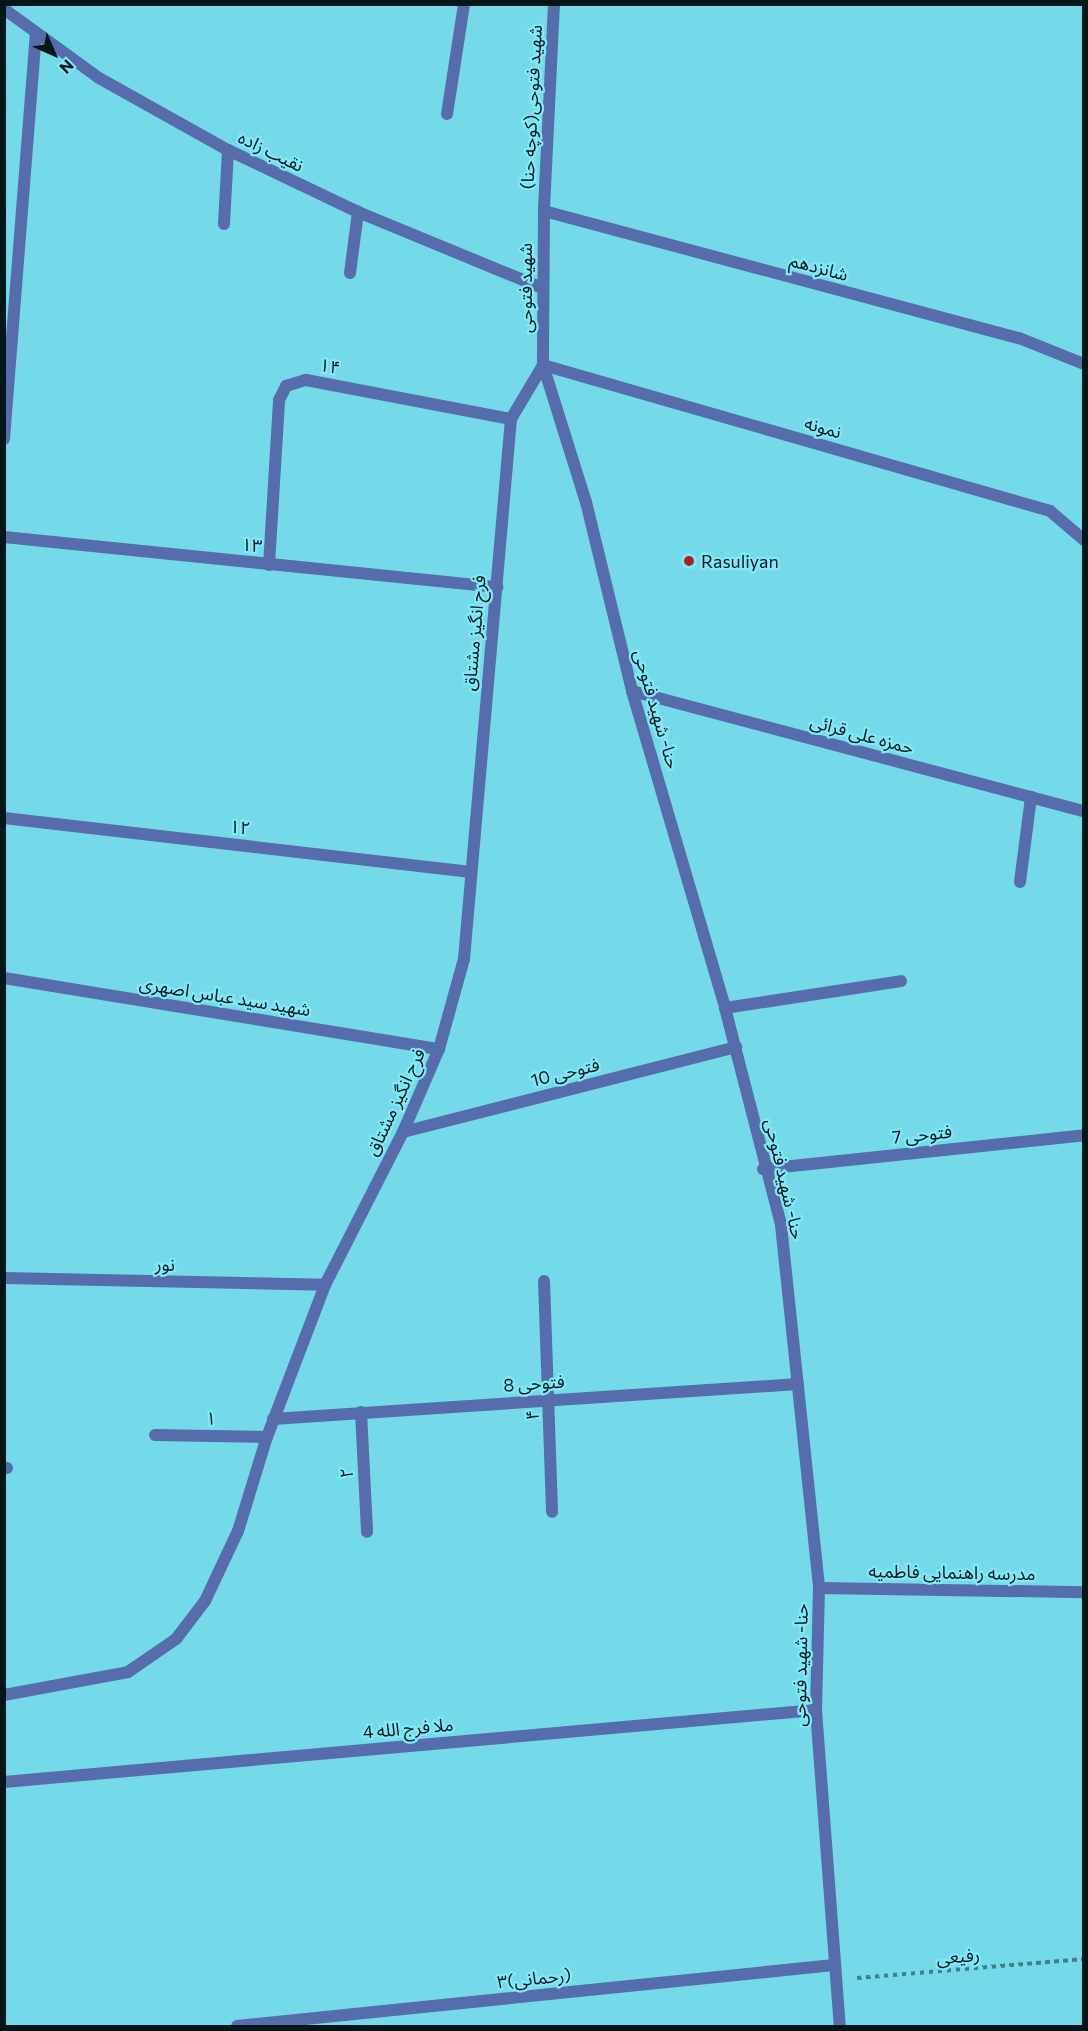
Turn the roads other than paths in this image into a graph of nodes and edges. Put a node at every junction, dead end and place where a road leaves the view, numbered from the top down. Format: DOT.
graph roads {
  1 [pos="464,4"];
  2 [pos="554,4"];
  3 [pos="4,9"];
  4 [pos="36,33"];
  5 [pos="447,114"];
  6 [pos="228,150"];
  7 [pos="544,211"];
  8 [pos="358,213"];
  9 [pos="224,224"];
  10 [pos="350,273"];
  11 [pos="542,288"];
  12 [pos="1083,364"];
  13 [pos="543,365"];
  14 [pos="511,419"];
  15 [pos="4,439"];
  16 [pos="4,537"];
  17 [pos="1083,540"];
  18 [pos="269,565"];
  19 [pos="497,587"];
  20 [pos="632,691"];
  21 [pos="1031,797"];
  22 [pos="1083,811"];
  23 [pos="4,818"];
  24 [pos="471,872"];
  25 [pos="1020,882"];
  26 [pos="4,978"];
  27 [pos="901,981"];
  28 [pos="725,1008"];
  29 [pos="736,1047"];
  30 [pos="439,1049"];
  31 [pos="403,1132"];
  32 [pos="1083,1135"];
  33 [pos="763,1169"];
  34 [pos="4,1278"];
  35 [pos="544,1281"];
  36 [pos="325,1286"];
  37 [pos="798,1384"];
  38 [pos="550,1400"];
  39 [pos="361,1412"];
  40 [pos="273,1419"];
  41 [pos="155,1435"];
  42 [pos="267,1437"];
  43 [pos="552,1512"];
  44 [pos="367,1532"];
  45 [pos="819,1588"];
  46 [pos="1083,1592"];
  47 [pos="4,1695"];
  48 [pos="816,1710"];
  49 [pos="4,1782"];
  50 [pos="834,1965"];
  51 [pos="237,2026"];
  52 [pos="840,2026"];
  1 -- 5 [label="street"];
  2 -- 7 [label="street, (کوچه حنا)شهید فتوحی"];
  3 -- 4 [label="street, نقیب زاده"];
  4 -- 6 [label="street, نقیب زاده"];
  4 -- 15 [label="street"];
  6 -- 8 [label="street, نقیب زاده"];
  6 -- 9 [label="street"];
  7 -- 11 [label="street, شهید فتوحی"];
  7 -- 12 [label="street, شانزدهم"];
  8 -- 10 [label="street"];
  8 -- 11 [label="street, نقیب زاده"];
  11 -- 13 [label="street, شهید فتوحی"];
  13 -- 14 [label="street, فرح انگیز مشتاق"];
  13 -- 17 [label="street, نمونه"];
  13 -- 20 [label="street, حنا- شهید فتوحی"];
  14 -- 18 [label="street, ۱۴"];
  14 -- 19 [label="street, فرح انگیز مشتاق"];
  16 -- 18 [label="street, ۱۳"];
  18 -- 19 [label="street, ۱۳"];
  19 -- 24 [label="street, فرح انگیز مشتاق"];
  20 -- 21 [label="street, حمزه علی قرائی"];
  20 -- 28 [label="street, حنا- شهید فتوحی"];
  21 -- 22 [label="street, حمزه علی قرائی"];
  21 -- 25 [label="street"];
  23 -- 24 [label="street, ۱۲"];
  24 -- 30 [label="street, فرح انگیز مشتاق"];
  26 -- 30 [label="street, شهید سید عباس اصهری"];
  27 -- 28 [label="street"];
  28 -- 29 [label="street, حنا- شهید فتوحی"];
  29 -- 31 [label="street, فتوحی 10"];
  29 -- 33 [label="street, حنا- شهید فتوحی"];
  30 -- 31 [label="street, فرح انگیز مشتاق"];
  31 -- 36 [label="street, فرح انگیز مشتاق"];
  32 -- 33 [label="street, فتوحی 7"];
  33 -- 37 [label="street, حنا- شهید فتوحی"];
  34 -- 36 [label="street, نور"];
  35 -- 38 [label="street, ۴"];
  36 -- 40 [label="street, فرح انگیز مشتاق"];
  37 -- 38 [label="street, فتوحی 8"];
  37 -- 45 [label="street, حنا- شهید فتوحی"];
  38 -- 39 [label="street, فتوحی 8"];
  38 -- 43 [label="street, ۴"];
  39 -- 40 [label="street, فتوحی 8"];
  39 -- 44 [label="street, ۲"];
  40 -- 42 [label="street, فرح انگیز مشتاق"];
  41 -- 42 [label="street, ۱"];
  42 -- 47 [label="street, فرح انگیز مشتاق"];
  45 -- 46 [label="street, مدرسه راهنمایی فاطمیه"];
  45 -- 48 [label="street, حنا- شهید فتوحی"];
  48 -- 49 [label="street, 4 ملا فرج الله"];
  48 -- 50 [label="street, حنا- شهید فتوحی"];
  50 -- 51 [label="street, ۳(رحمانی)"];
  50 -- 52 [label="street, حنا- شهید فتوحی"];
}
